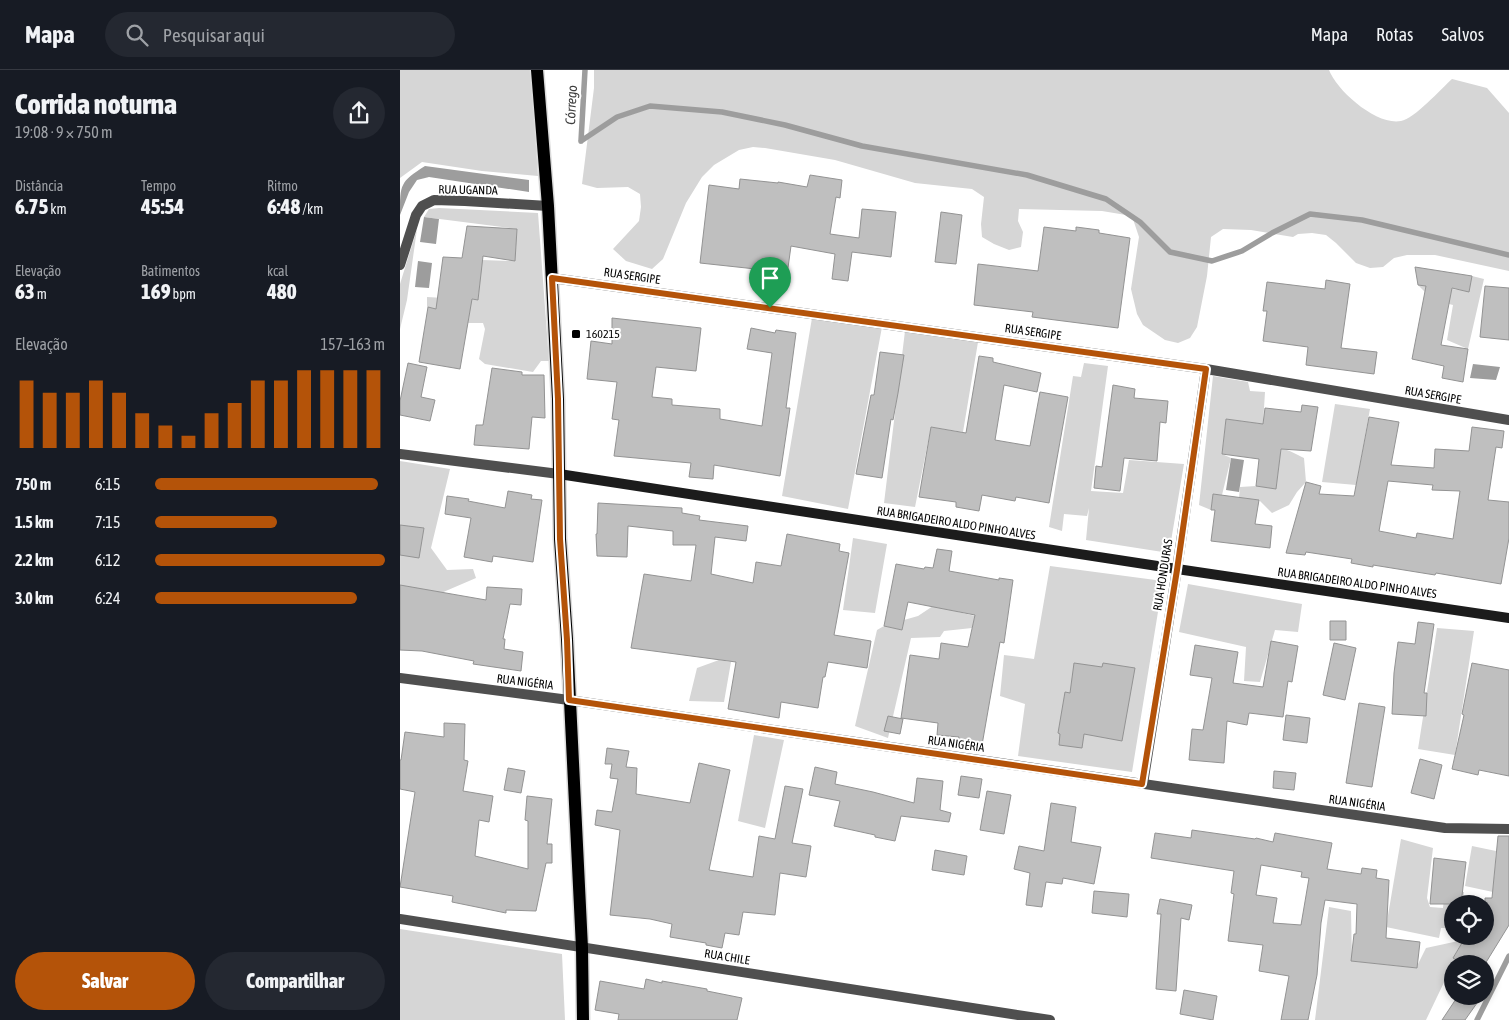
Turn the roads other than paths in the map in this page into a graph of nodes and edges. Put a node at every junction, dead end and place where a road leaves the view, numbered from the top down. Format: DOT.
graph roads {
  1 [pos="537,70"];
  2 [pos="548,206"];
  3 [pos="400,265"];
  4 [pos="552,278"];
  5 [pos="1206,369"];
  6 [pos="1509,420"];
  7 [pos="400,454"];
  8 [pos="559,474"];
  9 [pos="1177,570"];
  10 [pos="1509,618"];
  11 [pos="400,678"];
  12 [pos="569,700"];
  13 [pos="1142,784"];
  14 [pos="1509,829"];
  15 [pos="400,919"];
  16 [pos="582,948"];
  17 [pos="583,1020"];
  18 [pos="1050,1020"];
  1 -- 2 [label="main road"];
  2 -- 3 [label="street, RUA UGANDA"];
  2 -- 4 [label="main road"];
  4 -- 5 [label="street, RUA SERGIPE"];
  4 -- 8 [label="main road"];
  5 -- 6 [label="street, RUA SERGIPE"];
  5 -- 9 [label="street, RUA HONDURAS"];
  7 -- 8 [label="street, RUA BRIGADEIRO ALDO PINHO ALVES"];
  8 -- 9 [label="street, RUA BRIGADEIRO ALDO PINHO ALVES"];
  8 -- 12 [label="main road"];
  9 -- 10 [label="street, RUA BRIGADEIRO ALDO PINHO ALVES"];
  9 -- 13 [label="street, RUA HONDURAS"];
  11 -- 12 [label="street, RUA NIGÉRIA"];
  12 -- 13 [label="street, RUA NIGÉRIA"];
  12 -- 16 [label="main road"];
  13 -- 14 [label="street, RUA NIGÉRIA"];
  15 -- 16 [label="street, RUA CHILE"];
  16 -- 17 [label="main road"];
  16 -- 18 [label="street, RUA CHILE"];
}
